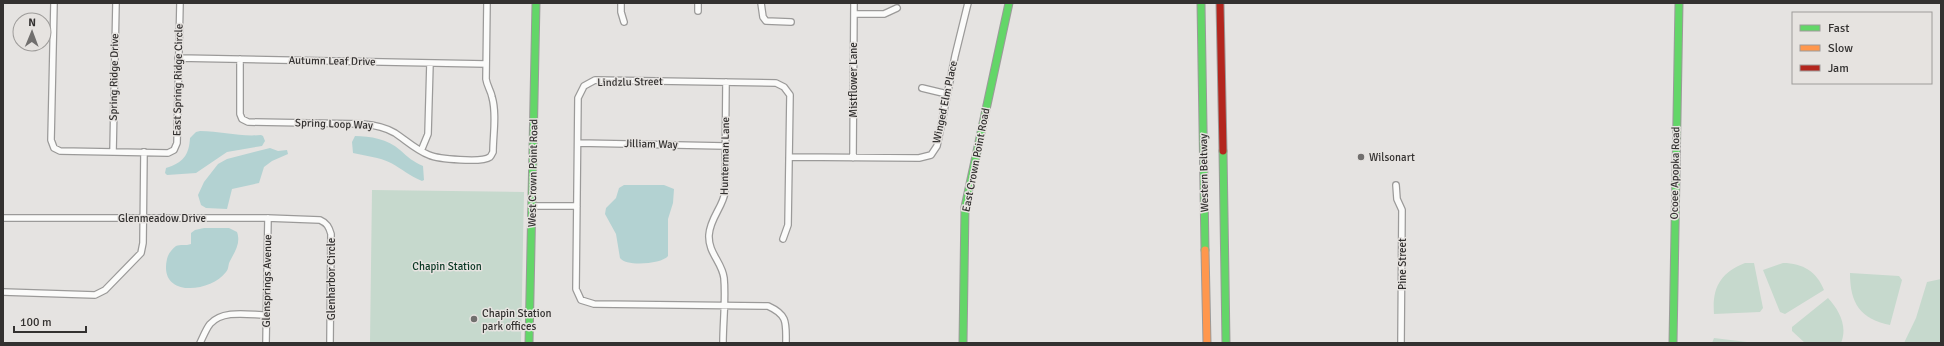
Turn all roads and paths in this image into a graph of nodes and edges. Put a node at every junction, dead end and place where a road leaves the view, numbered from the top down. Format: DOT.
graph roads {
  1 [pos="54,3"];
  2 [pos="116,3"];
  3 [pos="180,3"];
  4 [pos="487,3"];
  5 [pos="536,3"];
  6 [pos="621,3"];
  7 [pos="698,3"];
  8 [pos="761,3"];
  9 [pos="854,3"];
  10 [pos="968,3"];
  11 [pos="1009,3"];
  12 [pos="1201,3"];
  13 [pos="1220,3"];
  14 [pos="1679,3"];
  15 [pos="897,8"];
  16 [pos="698,11"];
  17 [pos="854,14"];
  18 [pos="624,22"];
  19 [pos="791,22"];
  20 [pos="178,58"];
  21 [pos="240,59"];
  22 [pos="430,63"];
  23 [pos="486,64"];
  24 [pos="726,82"];
  25 [pos="922,88"];
  26 [pos="947,94"];
  27 [pos="578,143"];
  28 [pos="725,146"];
  29 [pos="421,151"];
  30 [pos="113,152"];
  31 [pos="144,152"];
  32 [pos="789,157"];
  33 [pos="853,158"];
  34 [pos="1396,185"];
  35 [pos="533,206"];
  36 [pos="577,206"];
  37 [pos="3,218"];
  38 [pos="268,218"];
  39 [pos="144,219"];
  40 [pos="320,220"];
  41 [pos="783,239"];
  42 [pos="3,292"];
  43 [pos="723,306"];
  44 [pos="267,315"];
  45 [pos="200,343"];
  46 [pos="266,343"];
  47 [pos="330,343"];
  48 [pos="530,343"];
  49 [pos="723,343"];
  50 [pos="786,343"];
  51 [pos="963,343"];
  52 [pos="1207,343"];
  53 [pos="1226,343"];
  54 [pos="1402,343"];
  55 [pos="1673,343"];
  1 -- 30 [label="street"];
  2 -- 30 [label="street, Spring Ridge Drive"];
  3 -- 20 [label="street, East Spring Ridge Circle"];
  4 -- 23 [label="street, Spring Loop Way"];
  5 -- 35 [label="main road, West Crown Point Road"];
  6 -- 18 [label="street"];
  7 -- 16 [label="street"];
  8 -- 19 [label="street"];
  9 -- 17 [label="street, Mistflower Lane"];
  10 -- 26 [label="street, Winged Elm Place"];
  11 -- 51 [label="main road, East Crown Point Road"];
  12 -- 52 [label="main road, Western Beltway"];
  13 -- 53 [label="main road, Western Beltway"];
  14 -- 55 [label="main road, Ocoee Apopka Road"];
  15 -- 17 [label="street"];
  17 -- 33 [label="street, Mistflower Lane"];
  20 -- 21 [label="street, Autumn Leaf Drive"];
  20 -- 31 [label="street, East Spring Ridge Circle"];
  21 -- 22 [label="street, Autumn Leaf Drive"];
  21 -- 29 [label="street, Spring Loop Way"];
  22 -- 23 [label="street, Autumn Leaf Drive"];
  22 -- 29 [label="street"];
  23 -- 29 [label="street, Spring Loop Way"];
  24 -- 27 [label="street, Lindzlu Street"];
  24 -- 28 [label="street, Hunterman Lane"];
  24 -- 32 [label="street, Lindzlu Street"];
  25 -- 26 [label="street"];
  26 -- 33 [label="street, Winged Elm Place"];
  27 -- 28 [label="street, Jilliam Way"];
  27 -- 36 [label="street, Lindzlu Street"];
  28 -- 43 [label="street, Hunterman Lane"];
  30 -- 31 [label="street"];
  31 -- 39 [label="street"];
  32 -- 33 [label="street, Winged Elm Place"];
  32 -- 41 [label="street, Lindzlu Street"];
  34 -- 54 [label="street, Pine Street"];
  35 -- 36 [label="street"];
  35 -- 48 [label="main road, West Crown Point Road"];
  36 -- 43 [label="street, Lindzlu Street"];
  37 -- 39 [label="street, Glenmeadow Drive"];
  38 -- 39 [label="street, Glenmeadow Drive"];
  38 -- 40 [label="street, Glenmeadow Drive"];
  38 -- 44 [label="street, Glensprings Avenue"];
  39 -- 42 [label="street"];
  40 -- 47 [label="street, Glenharbor Circle"];
  43 -- 49 [label="street, Hunterman Lane"];
  43 -- 50 [label="street, Lindzlu Street"];
  44 -- 45 [label="street"];
  44 -- 46 [label="street, Glensprings Avenue"];
}
